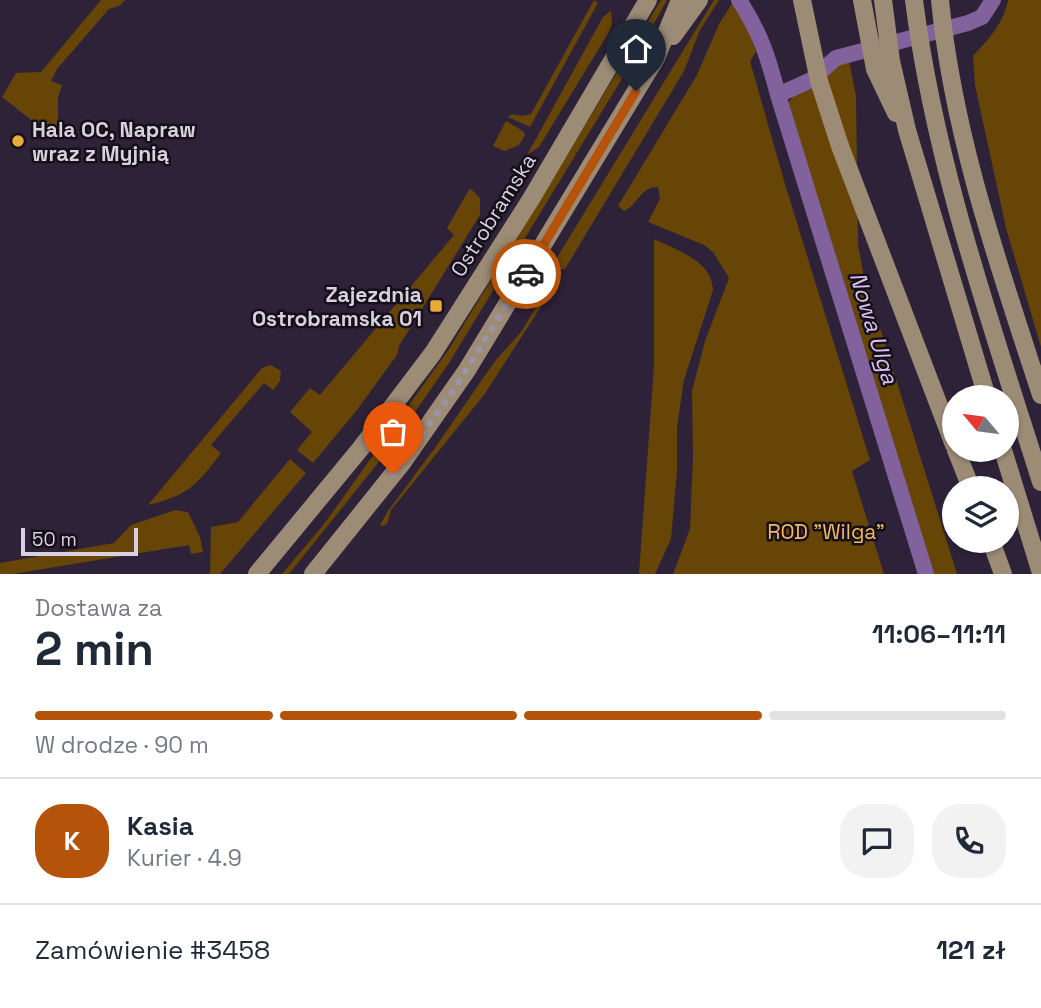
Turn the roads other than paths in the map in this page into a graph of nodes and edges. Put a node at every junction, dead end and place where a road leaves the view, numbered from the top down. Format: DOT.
graph roads {
  1 [pos="648,0"];
  2 [pos="680,0"];
  3 [pos="699,0"];
  4 [pos="802,0"];
  5 [pos="862,0"];
  6 [pos="883,0"];
  7 [pos="941,5"];
  8 [pos="915,7"];
  9 [pos="656,58"];
  10 [pos="883,65"];
  11 [pos="983,385"];
  12 [pos="1041,396"];
  13 [pos="942,416"];
  14 [pos="1007,462"];
  15 [pos="1041,482"];
  16 [pos="995,553"];
  17 [pos="1041,573"];
  18 [pos="257,574"];
  19 [pos="313,574"];
  20 [pos="1003,574"];
  1 -- 18 [label="main road, Ostrobramska"];
  2 -- 9 [label="main road"];
  3 -- 9 [label="main road"];
  4 -- 13 [label="main road"];
  5 -- 10 [label="main road"];
  6 -- 10 [label="main road"];
  7 -- 12 [label="main road"];
  8 -- 15 [label="main road"];
  9 -- 19 [label="main road"];
  10 -- 11 [label="main road"];
  14 -- 17 [label="main road"];
  16 -- 20 [label="main road"];
}
